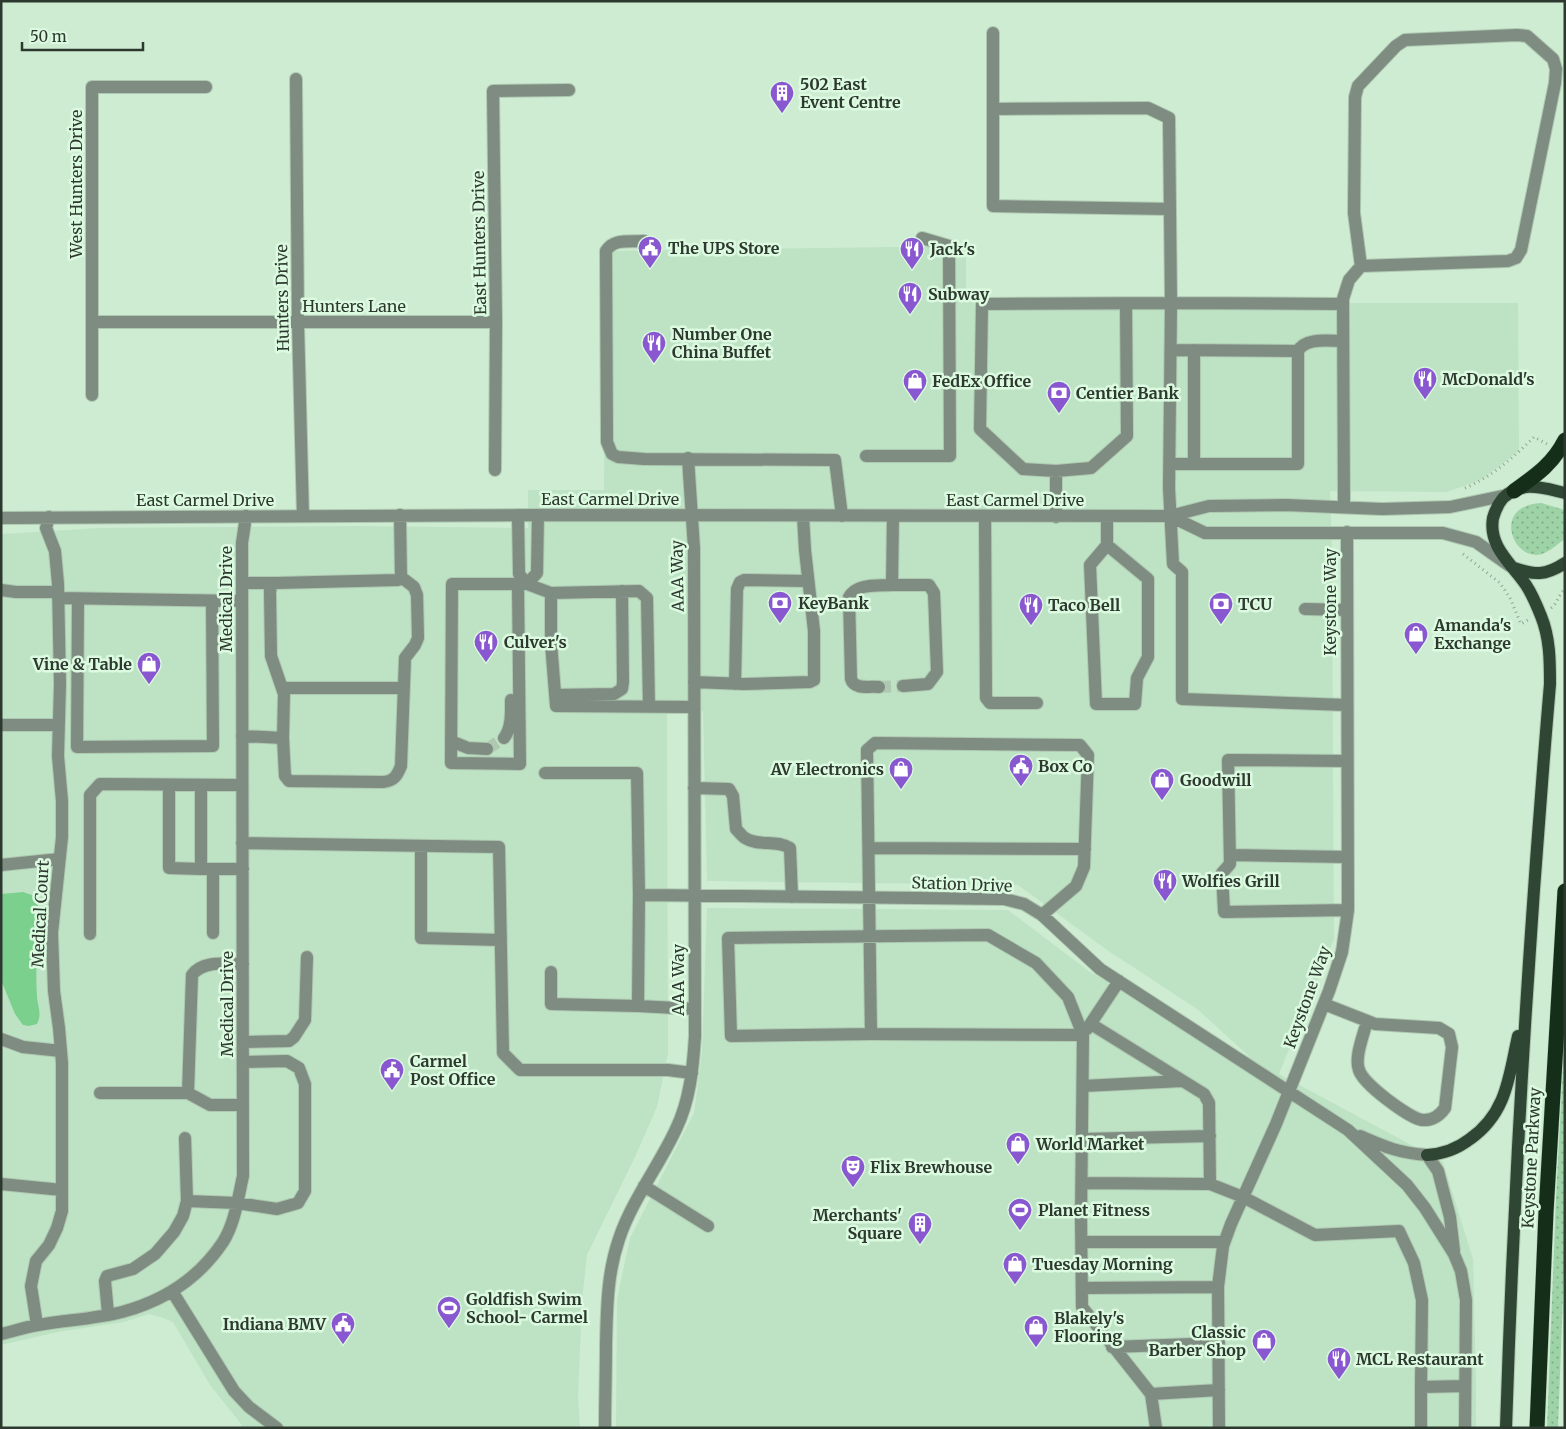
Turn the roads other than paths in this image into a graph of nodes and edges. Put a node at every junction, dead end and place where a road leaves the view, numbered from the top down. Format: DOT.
graph roads {
  1 [pos="993,32"];
  2 [pos="296,79"];
  3 [pos="206,87"];
  4 [pos="569,90"];
  5 [pos="993,109"];
  6 [pos="1170,209"];
  7 [pos="922,238"];
  8 [pos="644,241"];
  9 [pos="1361,266"];
  10 [pos="1126,304"];
  11 [pos="1171,304"];
  12 [pos="1343,304"];
  13 [pos="92,322"];
  14 [pos="496,322"];
  15 [pos="298,323"];
  16 [pos="1342,341"];
  17 [pos="1171,350"];
  18 [pos="1194,350"];
  19 [pos="1298,351"];
  20 [pos="92,395"];
  21 [pos="1565,440"];
  22 [pos="866,456"];
  23 [pos="688,458"];
  24 [pos="1170,464"];
  25 [pos="1194,464"];
  26 [pos="494,470"];
  27 [pos="1056,471"];
  28 [pos="1510,493"];
  29 [pos="1565,493"];
  30 [pos="1344,507"];
  31 [pos="400,515"];
  32 [pos="518,515"];
  33 [pos="538,515"];
  34 [pos="692,515"];
  35 [pos="246,516"];
  36 [pos="304,516"];
  37 [pos="803,516"];
  38 [pos="842,516"];
  39 [pos="893,516"];
  40 [pos="1107,516"];
  41 [pos="1170,516"];
  42 [pos="985,517"];
  43 [pos="1056,517"];
  44 [pos="1,518"];
  45 [pos="48,523"];
  46 [pos="1346,532"];
  47 [pos="1107,545"];
  48 [pos="1565,564"];
  49 [pos="1512,567"];
  50 [pos="400,577"];
  51 [pos="808,581"];
  52 [pos="242,583"];
  53 [pos="276,583"];
  54 [pos="523,584"];
  55 [pos="892,586"];
  56 [pos="1,590"];
  57 [pos="622,591"];
  58 [pos="551,592"];
  59 [pos="58,595"];
  60 [pos="78,599"];
  61 [pos="212,601"];
  62 [pos="242,601"];
  63 [pos="1305,609"];
  64 [pos="1347,610"];
  65 [pos="518,640"];
  66 [pos="694,682"];
  67 [pos="740,684"];
  68 [pos="903,686"];
  69 [pos="880,687"];
  70 [pos="282,688"];
  71 [pos="403,688"];
  72 [pos="555,695"];
  73 [pos="1038,703"];
  74 [pos="1346,705"];
  75 [pos="649,707"];
  76 [pos="694,707"];
  77 [pos="58,725"];
  78 [pos="1,726"];
  79 [pos="242,736"];
  80 [pos="283,738"];
  81 [pos="504,738"];
  82 [pos="452,741"];
  83 [pos="487,749"];
  84 [pos="1346,761"];
  85 [pos="545,773"];
  86 [pos="169,785"];
  87 [pos="201,785"];
  88 [pos="242,785"];
  89 [pos="694,788"];
  90 [pos="242,843"];
  91 [pos="421,846"];
  92 [pos="869,848"];
  93 [pos="1085,849"];
  94 [pos="1230,855"];
  95 [pos="1347,857"];
  96 [pos="59,859"];
  97 [pos="1,865"];
  98 [pos="207,869"];
  99 [pos="243,869"];
  100 [pos="1565,890"];
  101 [pos="638,895"];
  102 [pos="694,895"];
  103 [pos="792,897"];
  104 [pos="870,898"];
  105 [pos="1348,910"];
  106 [pos="1042,914"];
  107 [pos="213,933"];
  108 [pos="90,934"];
  109 [pos="870,936"];
  110 [pos="501,940"];
  111 [pos="307,958"];
  112 [pos="243,964"];
  113 [pos="551,972"];
  114 [pos="1119,981"];
  115 [pos="1526,997"];
  116 [pos="1324,1004"];
  117 [pos="638,1006"];
  118 [pos="695,1009"];
  119 [pos="1367,1021"];
  120 [pos="1091,1024"];
  121 [pos="871,1034"];
  122 [pos="1083,1035"];
  123 [pos="1,1039"];
  124 [pos="243,1042"];
  125 [pos="61,1051"];
  126 [pos="243,1062"];
  127 [pos="692,1073"];
  128 [pos="1182,1081"];
  129 [pos="1083,1086"];
  130 [pos="1288,1090"];
  131 [pos="100,1093"];
  132 [pos="188,1093"];
  133 [pos="243,1105"];
  134 [pos="1348,1130"];
  135 [pos="1210,1136"];
  136 [pos="185,1138"];
  137 [pos="1082,1139"];
  138 [pos="1427,1155"];
  139 [pos="1082,1183"];
  140 [pos="1,1184"];
  141 [pos="1210,1184"];
  142 [pos="644,1186"];
  143 [pos="62,1190"];
  144 [pos="1244,1197"];
  145 [pos="187,1201"];
  146 [pos="237,1203"];
  147 [pos="708,1226"];
  148 [pos="1082,1242"];
  149 [pos="1224,1242"];
  150 [pos="1454,1254"];
  151 [pos="1218,1287"];
  152 [pos="1082,1288"];
  153 [pos="172,1291"];
  154 [pos="108,1314"];
  155 [pos="37,1325"];
  156 [pos="1,1334"];
  157 [pos="1219,1343"];
  158 [pos="1112,1347"];
  159 [pos="1465,1386"];
  160 [pos="1421,1387"];
  161 [pos="1219,1390"];
  162 [pos="1151,1394"];
  163 [pos="278,1428"];
  164 [pos="605,1428"];
  165 [pos="1156,1428"];
  166 [pos="1220,1428"];
  167 [pos="1421,1428"];
  168 [pos="1465,1428"];
  169 [pos="1506,1428"];
  170 [pos="1538,1428"];
  1 -- 5 [label="street"];
  2 -- 15 [label="street, Hunters Drive"];
  3 -- 13 [label="street, West Hunters Drive"];
  4 -- 14 [label="street, East Hunters Drive"];
  5 -- 6 [label="street"];
  5 -- 6 [label="street"];
  6 -- 11 [label="street"];
  7 -- 22 [label="street"];
  8 -- 23 [label="street"];
  9 -- 9 [label="street"];
  9 -- 12 [label="street"];
  10 -- 11 [label="street"];
  10 -- 27 [label="street"];
  10 -- 27 [label="street"];
  11 -- 12 [label="street"];
  11 -- 17 [label="street"];
  12 -- 16 [label="street"];
  13 -- 15 [label="street, Hunters Lane"];
  13 -- 20 [label="street, West Hunters Drive"];
  14 -- 15 [label="street, Hunters Lane"];
  14 -- 26 [label="street, East Hunters Drive"];
  15 -- 36 [label="street, Hunters Drive"];
  16 -- 19 [label="street"];
  16 -- 30 [label="street"];
  17 -- 18 [label="street"];
  17 -- 24 [label="street"];
  18 -- 19 [label="street"];
  18 -- 25 [label="street"];
  19 -- 25 [label="street"];
  21 -- 28 [label="highway"];
  23 -- 34 [label="street, AAA Way"];
  23 -- 38 [label="street"];
  24 -- 25 [label="street"];
  24 -- 41 [label="street"];
  27 -- 43 [label="street"];
  28 -- 29 [label="main road"];
  28 -- 30 [label="street, East Carmel Drive"];
  28 -- 49 [label="main road"];
  30 -- 41 [label="street, East Carmel Drive"];
  31 -- 32 [label="street, East Carmel Drive"];
  31 -- 36 [label="street, East Carmel Drive"];
  31 -- 50 [label="street"];
  32 -- 33 [label="street, East Carmel Drive"];
  32 -- 54 [label="street"];
  33 -- 34 [label="street, East Carmel Drive"];
  33 -- 54 [label="street"];
  34 -- 37 [label="street, East Carmel Drive"];
  34 -- 66 [label="street, AAA Way"];
  35 -- 36 [label="street, East Carmel Drive"];
  35 -- 45 [label="street, East Carmel Drive"];
  35 -- 52 [label="street, Medical Drive"];
  37 -- 38 [label="street, East Carmel Drive"];
  37 -- 51 [label="street"];
  38 -- 39 [label="street, East Carmel Drive"];
  39 -- 42 [label="street, East Carmel Drive"];
  39 -- 55 [label="street"];
  40 -- 41 [label="street, East Carmel Drive"];
  40 -- 43 [label="street, East Carmel Drive"];
  40 -- 47 [label="street"];
  41 -- 46 [label="street, East Carmel Drive"];
  41 -- 74 [label="street"];
  42 -- 43 [label="street, East Carmel Drive"];
  42 -- 73 [label="street"];
  44 -- 45 [label="street, East Carmel Drive"];
  45 -- 59 [label="street, Medical Court"];
  46 -- 49 [label="street, East Carmel Drive"];
  46 -- 64 [label="street, Keystone Way"];
  47 -- 47 [label="street"];
  48 -- 49 [label="main road"];
  49 -- 115 [label="main road"];
  50 -- 53 [label="street"];
  50 -- 71 [label="street"];
  51 -- 67 [label="street"];
  51 -- 67 [label="street"];
  52 -- 53 [label="street"];
  52 -- 62 [label="street, Medical Drive"];
  53 -- 70 [label="street"];
  54 -- 58 [label="street"];
  54 -- 65 [label="street"];
  54 -- 82 [label="street"];
  55 -- 68 [label="street"];
  55 -- 69 [label="street"];
  56 -- 59 [label="street"];
  57 -- 58 [label="street"];
  57 -- 72 [label="street"];
  57 -- 75 [label="street"];
  58 -- 72 [label="street"];
  59 -- 60 [label="street"];
  59 -- 77 [label="street, Medical Court"];
  60 -- 61 [label="street"];
  60 -- 61 [label="street"];
  61 -- 62 [label="street"];
  62 -- 79 [label="street, Medical Drive"];
  63 -- 64 [label="street"];
  64 -- 74 [label="street, Keystone Way"];
  65 -- 81 [label="street"];
  65 -- 82 [label="street"];
  66 -- 67 [label="street"];
  66 -- 76 [label="street, AAA Way"];
  70 -- 71 [label="street"];
  70 -- 80 [label="street"];
  71 -- 80 [label="street"];
  72 -- 75 [label="street"];
  74 -- 84 [label="street, Keystone Way"];
  75 -- 76 [label="street"];
  76 -- 89 [label="street, AAA Way"];
  77 -- 78 [label="street"];
  77 -- 96 [label="street, Medical Court"];
  79 -- 80 [label="street"];
  79 -- 88 [label="street, Medical Drive"];
  82 -- 83 [label="street"];
  84 -- 94 [label="street"];
  84 -- 95 [label="street, Keystone Way"];
  85 -- 101 [label="street"];
  86 -- 87 [label="street"];
  86 -- 98 [label="street"];
  86 -- 108 [label="street"];
  87 -- 88 [label="street"];
  87 -- 98 [label="street"];
  88 -- 90 [label="street, Medical Drive"];
  89 -- 102 [label="street, AAA Way"];
  89 -- 103 [label="street"];
  90 -- 91 [label="street"];
  90 -- 99 [label="street, Medical Drive"];
  91 -- 110 [label="street"];
  91 -- 110 [label="street"];
  92 -- 93 [label="street"];
  92 -- 93 [label="street"];
  92 -- 104 [label="street"];
  93 -- 106 [label="street"];
  94 -- 95 [label="street"];
  94 -- 105 [label="street"];
  95 -- 105 [label="street, Keystone Way"];
  96 -- 97 [label="street"];
  96 -- 125 [label="street, Medical Court"];
  98 -- 99 [label="street"];
  98 -- 107 [label="street"];
  99 -- 112 [label="street, Medical Drive"];
  100 -- 170 [label="highway, Keystone Parkway"];
  101 -- 102 [label="street, Station Drive"];
  101 -- 117 [label="street"];
  102 -- 103 [label="street, Station Drive"];
  102 -- 118 [label="street, AAA Way"];
  103 -- 104 [label="street, Station Drive"];
  104 -- 106 [label="street, Station Drive"];
  104 -- 109 [label="street"];
  105 -- 116 [label="street, Keystone Way"];
  106 -- 114 [label="street, Station Drive"];
  109 -- 121 [label="street"];
  109 -- 121 [label="street"];
  109 -- 122 [label="street"];
  110 -- 127 [label="street"];
  111 -- 124 [label="street"];
  112 -- 124 [label="street, Medical Drive"];
  112 -- 132 [label="street"];
  113 -- 117 [label="street"];
  114 -- 120 [label="street"];
  114 -- 130 [label="street, Station Drive"];
  115 -- 138 [label="main road"];
  115 -- 169 [label="main road"];
  116 -- 119 [label="street"];
  116 -- 130 [label="street, Keystone Way"];
  117 -- 118 [label="street"];
  118 -- 127 [label="street, AAA Way"];
  119 -- 119 [label="street"];
  120 -- 122 [label="street"];
  120 -- 128 [label="street"];
  121 -- 122 [label="street"];
  122 -- 129 [label="street"];
  123 -- 125 [label="street"];
  124 -- 126 [label="street, Medical Drive"];
  125 -- 143 [label="street, Medical Court"];
  126 -- 133 [label="street, Medical Drive"];
  126 -- 146 [label="street"];
  127 -- 142 [label="street, AAA Way"];
  128 -- 129 [label="street"];
  128 -- 135 [label="street"];
  129 -- 137 [label="street"];
  130 -- 134 [label="street, Station Drive"];
  130 -- 144 [label="street, Keystone Way"];
  131 -- 132 [label="street"];
  132 -- 133 [label="street"];
  133 -- 146 [label="street, Medical Drive"];
  134 -- 138 [label="street"];
  134 -- 150 [label="street"];
  135 -- 137 [label="street"];
  135 -- 141 [label="street"];
  136 -- 145 [label="street"];
  137 -- 139 [label="street"];
  138 -- 150 [label="street"];
  139 -- 141 [label="street"];
  139 -- 148 [label="street"];
  140 -- 143 [label="street"];
  141 -- 144 [label="street"];
  142 -- 147 [label="street"];
  142 -- 164 [label="street, AAA Way"];
  143 -- 155 [label="street, Medical Court"];
  144 -- 149 [label="street, Keystone Way"];
  144 -- 160 [label="street"];
  145 -- 146 [label="street"];
  145 -- 154 [label="street"];
  146 -- 153 [label="street, Medical Drive"];
  148 -- 149 [label="street"];
  148 -- 152 [label="street"];
  149 -- 151 [label="street, Keystone Way"];
  150 -- 159 [label="street"];
  151 -- 152 [label="street"];
  151 -- 157 [label="street, Keystone Way"];
  152 -- 158 [label="street"];
  153 -- 154 [label="street, Medical Drive"];
  153 -- 163 [label="street"];
  154 -- 155 [label="street, Medical Drive"];
  155 -- 156 [label="street, Medical Drive"];
  157 -- 158 [label="street"];
  157 -- 161 [label="street, Keystone Way"];
  158 -- 162 [label="street"];
  159 -- 160 [label="street"];
  159 -- 168 [label="street"];
  160 -- 167 [label="street"];
  161 -- 162 [label="street"];
  161 -- 166 [label="street, Keystone Way"];
  162 -- 165 [label="street"];
}
